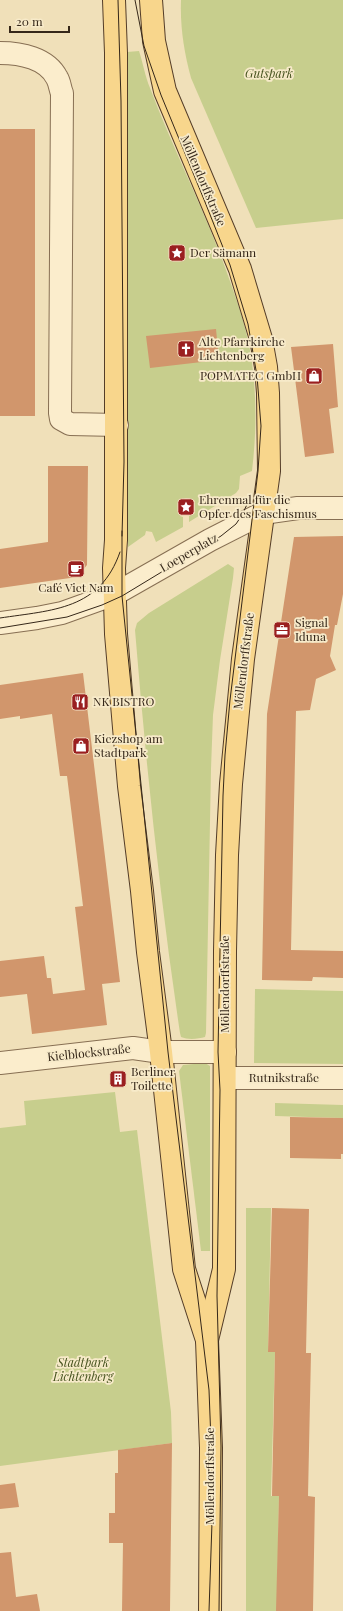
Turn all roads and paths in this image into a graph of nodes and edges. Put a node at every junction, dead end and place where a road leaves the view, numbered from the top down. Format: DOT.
graph roads {
  1 [pos="114,0"];
  2 [pos="151,0"];
  3 [pos="0,53"];
  4 [pos="116,425"];
  5 [pos="343,508"];
  6 [pos="263,513"];
  7 [pos="114,594"];
  8 [pos="0,623"];
  9 [pos="161,1052"];
  10 [pos="225,1052"];
  11 [pos="0,1063"];
  12 [pos="225,1078"];
  13 [pos="343,1078"];
  14 [pos="207,1340"];
  15 [pos="210,1611"];
  1 -- 4 [label="main road, Möllendorffstraße"];
  2 -- 6 [label="main road, Möllendorffstraße"];
  3 -- 4 [label="street"];
  4 -- 7 [label="main road, Möllendorffstraße"];
  5 -- 6 [label="street, Loeperplatz"];
  6 -- 7 [label="street, Loeperplatz"];
  6 -- 10 [label="main road, Möllendorffstraße"];
  7 -- 8 [label="street, Loeperplatz"];
  7 -- 9 [label="main road, Möllendorffstraße"];
  9 -- 10 [label="street, Kielblockstraße"];
  9 -- 11 [label="street, Kielblockstraße"];
  9 -- 14 [label="main road, Möllendorffstraße"];
  10 -- 12 [label="main road, Möllendorffstraße"];
  12 -- 13 [label="street, Rutnikstraße"];
  12 -- 14 [label="main road, Möllendorffstraße"];
  14 -- 15 [label="main road, Möllendorffstraße"];
}
